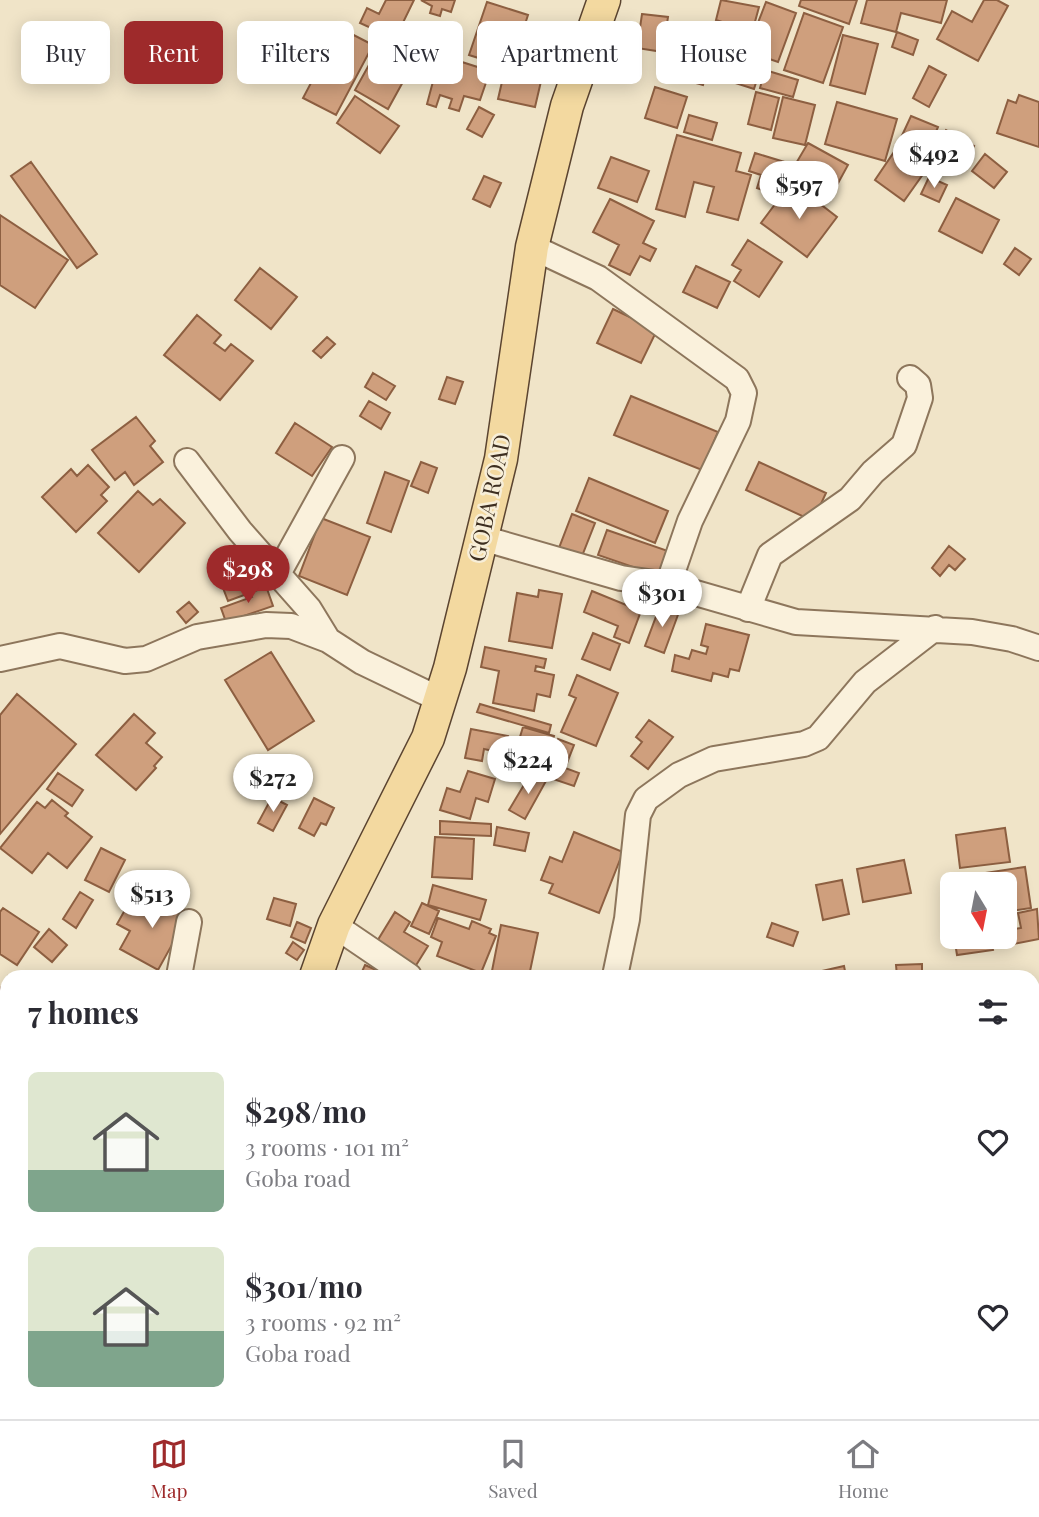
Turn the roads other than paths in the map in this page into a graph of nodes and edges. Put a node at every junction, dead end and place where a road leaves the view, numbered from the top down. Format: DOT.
graph roads {
  1 [pos="604,0"];
  2 [pos="532,247"];
  3 [pos="910,378"];
  4 [pos="342,458"];
  5 [pos="187,461"];
  6 [pos="482,538"];
  7 [pos="279,572"];
  8 [pos="668,586"];
  9 [pos="748,609"];
  10 [pos="935,628"];
  11 [pos="328,640"];
  12 [pos="0,646"];
  13 [pos="1039,648"];
  14 [pos="30,650"];
  15 [pos="0,659"];
  16 [pos="441,699"];
  17 [pos="189,922"];
  18 [pos="334,925"];
  19 [pos="181,970"];
  20 [pos="318,970"];
  21 [pos="400,970"];
  22 [pos="616,970"];
  1 -- 2 [label="main road, GOBA ROAD"];
  2 -- 6 [label="main road, GOBA ROAD"];
  2 -- 8 [label="street"];
  3 -- 9 [label="street"];
  4 -- 7 [label="street"];
  5 -- 7 [label="street"];
  6 -- 8 [label="street"];
  6 -- 16 [label="main road, GOBA ROAD"];
  7 -- 11 [label="street"];
  8 -- 9 [label="street"];
  9 -- 10 [label="street"];
  10 -- 13 [label="street"];
  10 -- 22 [label="street"];
  11 -- 14 [label="street"];
  11 -- 16 [label="street"];
  12 -- 14 [label="street"];
  14 -- 15 [label="street"];
  16 -- 18 [label="main road, GOBA ROAD"];
  17 -- 19 [label="street"];
  18 -- 20 [label="main road, GOBA ROAD"];
  18 -- 21 [label="street"];
}
